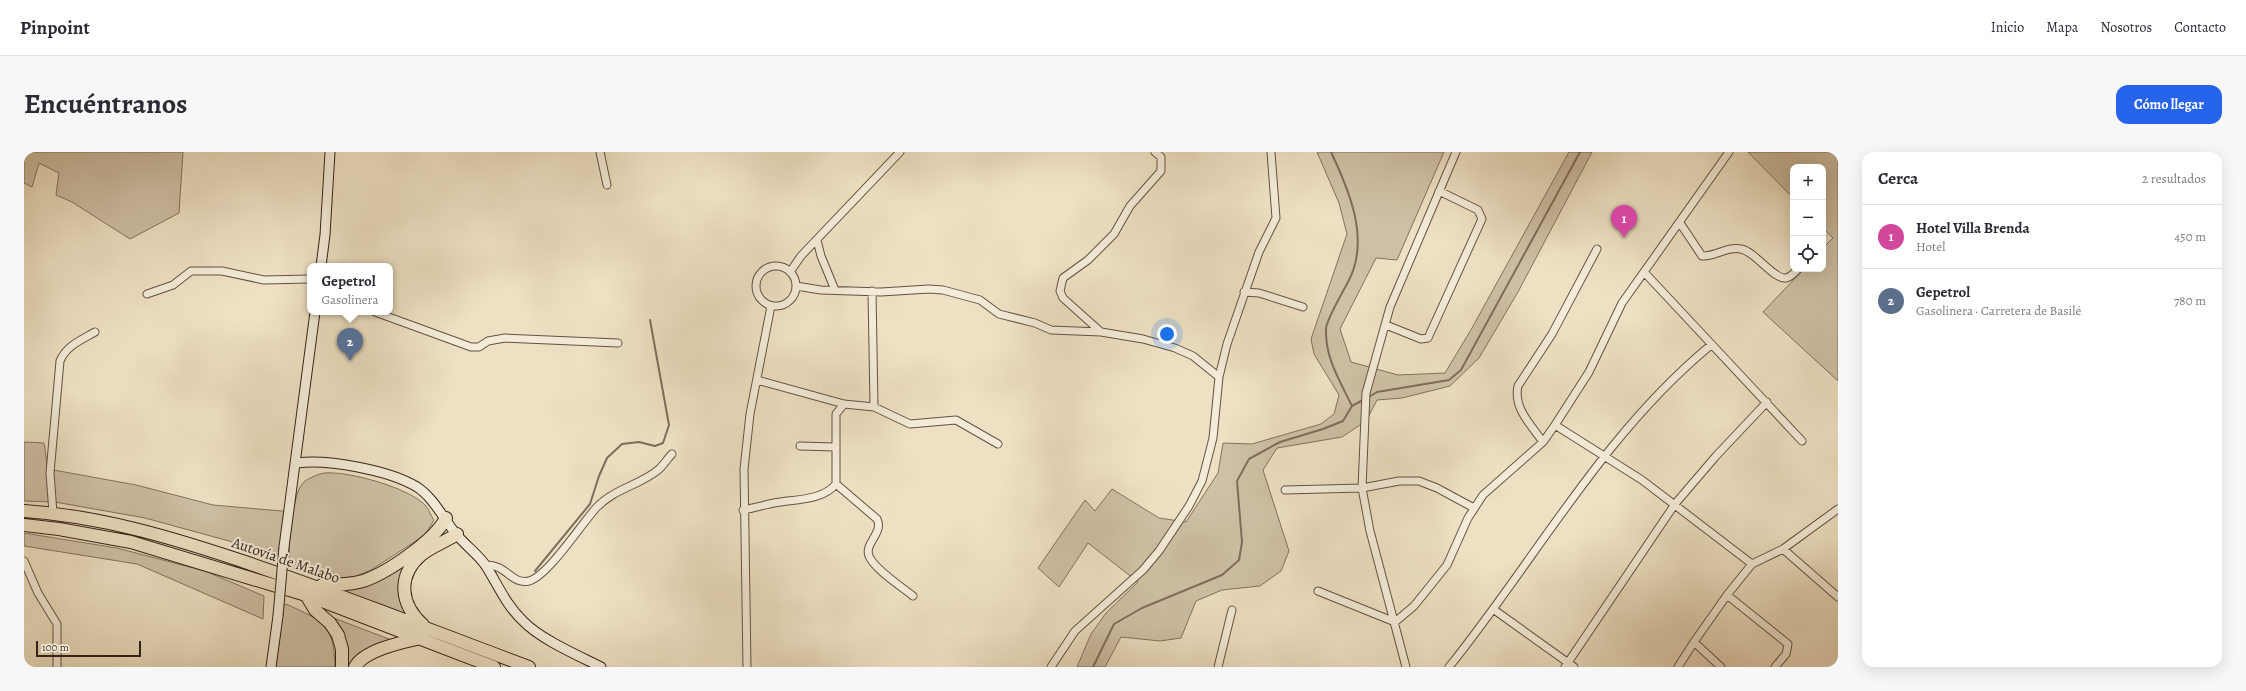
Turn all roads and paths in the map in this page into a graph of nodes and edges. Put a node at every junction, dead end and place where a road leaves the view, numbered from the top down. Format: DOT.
graph roads {
  1 [pos="330,152"];
  2 [pos="600,152"];
  3 [pos="900,152"];
  4 [pos="1155,152"];
  5 [pos="1271,152"];
  6 [pos="1456,152"];
  7 [pos="1729,152"];
  8 [pos="607,185"];
  9 [pos="1439,191"];
  10 [pos="1680,223"];
  11 [pos="817,240"];
  12 [pos="1597,249"];
  13 [pos="321,263"];
  14 [pos="790,272"];
  15 [pos="1644,272"];
  16 [pos="1795,272"];
  17 [pos="307,278"];
  18 [pos="796,286"];
  19 [pos="835,290"];
  20 [pos="872,291"];
  21 [pos="1244,292"];
  22 [pos="147,294"];
  23 [pos="772,306"];
  24 [pos="1303,307"];
  25 [pos="315,315"];
  26 [pos="383,315"];
  27 [pos="1386,325"];
  28 [pos="95,332"];
  29 [pos="1101,332"];
  30 [pos="618,343"];
  31 [pos="1711,344"];
  32 [pos="1219,377"];
  33 [pos="757,380"];
  34 [pos="1767,402"];
  35 [pos="844,404"];
  36 [pos="874,407"];
  37 [pos="1555,425"];
  38 [pos="1802,441"];
  39 [pos="1543,442"];
  40 [pos="998,444"];
  41 [pos="800,446"];
  42 [pos="835,446"];
  43 [pos="672,454"];
  44 [pos="1604,457"];
  45 [pos="297,462"];
  46 [pos="836,484"];
  47 [pos="1362,488"];
  48 [pos="1285,490"];
  49 [pos="1675,504"];
  50 [pos="1474,508"];
  51 [pos="1838,509"];
  52 [pos="743,510"];
  53 [pos="24,511"];
  54 [pos="53,513"];
  55 [pos="446,518"];
  56 [pos="24,525"];
  57 [pos="457,534"];
  58 [pos="1783,549"];
  59 [pos="24,561"];
  60 [pos="1752,564"];
  61 [pos="485,565"];
  62 [pos="308,589"];
  63 [pos="1318,591"];
  64 [pos="1727,594"];
  65 [pos="913,596"];
  66 [pos="1838,597"];
  67 [pos="1493,609"];
  68 [pos="1232,610"];
  69 [pos="1395,622"];
  70 [pos="424,633"];
  71 [pos="1694,642"];
  72 [pos="1569,665"];
  73 [pos="57,667"];
  74 [pos="271,667"];
  75 [pos="342,667"];
  76 [pos="355,667"];
  77 [pos="494,667"];
  78 [pos="529,667"];
  79 [pos="601,667"];
  80 [pos="747,667"];
  81 [pos="1050,667"];
  82 [pos="1218,667"];
  83 [pos="1406,667"];
  84 [pos="1449,667"];
  85 [pos="1678,667"];
  86 [pos="1721,667"];
  87 [pos="1774,667"];
  1 -- 13 [label="street"];
  2 -- 8 [label="street"];
  3 -- 11 [label="street"];
  4 -- 29 [label="street"];
  5 -- 21 [label="street"];
  6 -- 9 [label="street"];
  7 -- 10 [label="street"];
  9 -- 27 [label="street"];
  9 -- 27 [label="street"];
  10 -- 15 [label="street"];
  10 -- 16 [label="street"];
  11 -- 14 [label="street"];
  11 -- 19 [label="street"];
  12 -- 39 [label="street"];
  14 -- 18 [label="street"];
  14 -- 23 [label="street"];
  15 -- 31 [label="street"];
  15 -- 37 [label="street"];
  17 -- 22 [label="street"];
  18 -- 19 [label="street"];
  18 -- 23 [label="street"];
  19 -- 20 [label="street"];
  20 -- 29 [label="street"];
  20 -- 36 [label="street"];
  21 -- 24 [label="street"];
  21 -- 32 [label="street"];
  23 -- 33 [label="street"];
  25 -- 45 [label="street"];
  26 -- 30 [label="street"];
  27 -- 47 [label="street"];
  28 -- 54 [label="street"];
  29 -- 32 [label="street"];
  31 -- 34 [label="street"];
  31 -- 44 [label="street"];
  32 -- 81 [label="street"];
  33 -- 35 [label="street"];
  33 -- 52 [label="street"];
  34 -- 38 [label="street"];
  34 -- 49 [label="street"];
  35 -- 36 [label="street"];
  35 -- 42 [label="street"];
  36 -- 40 [label="street"];
  37 -- 39 [label="street"];
  37 -- 44 [label="street"];
  39 -- 50 [label="street"];
  41 -- 42 [label="street"];
  42 -- 46 [label="street"];
  43 -- 61 [label="street"];
  44 -- 49 [label="street"];
  44 -- 67 [label="street"];
  45 -- 55 [label="street"];
  45 -- 74 [label="street, bridge"];
  46 -- 52 [label="street"];
  46 -- 65 [label="street"];
  47 -- 48 [label="street"];
  47 -- 50 [label="street"];
  47 -- 69 [label="street"];
  49 -- 60 [label="street"];
  49 -- 72 [label="street"];
  50 -- 69 [label="street"];
  51 -- 58 [label="street"];
  52 -- 80 [label="street"];
  53 -- 54 [label="highway, Autovía de Malabo"];
  54 -- 62 [label="highway, Autovía de Malabo"];
  55 -- 57 [label="street"];
  55 -- 62 [label="highway"];
  56 -- 62 [label="highway, Autovía de Malabo"];
  57 -- 61 [label="street"];
  57 -- 70 [label="highway"];
  58 -- 60 [label="street"];
  58 -- 66 [label="street"];
  59 -- 73 [label="street"];
  60 -- 64 [label="street"];
  61 -- 79 [label="street"];
  62 -- 70 [label="highway, Autovía de Malabo"];
  62 -- 75 [label="highway"];
  63 -- 69 [label="street"];
  64 -- 71 [label="street"];
  64 -- 87 [label="street"];
  67 -- 72 [label="street"];
  67 -- 84 [label="street"];
  68 -- 82 [label="street"];
  69 -- 83 [label="street"];
  70 -- 76 [label="highway"];
  70 -- 77 [label="highway, Autovía de Malabo"];
  70 -- 78 [label="highway, Autovía de Malabo"];
  71 -- 85 [label="street"];
  71 -- 86 [label="street"];
}
